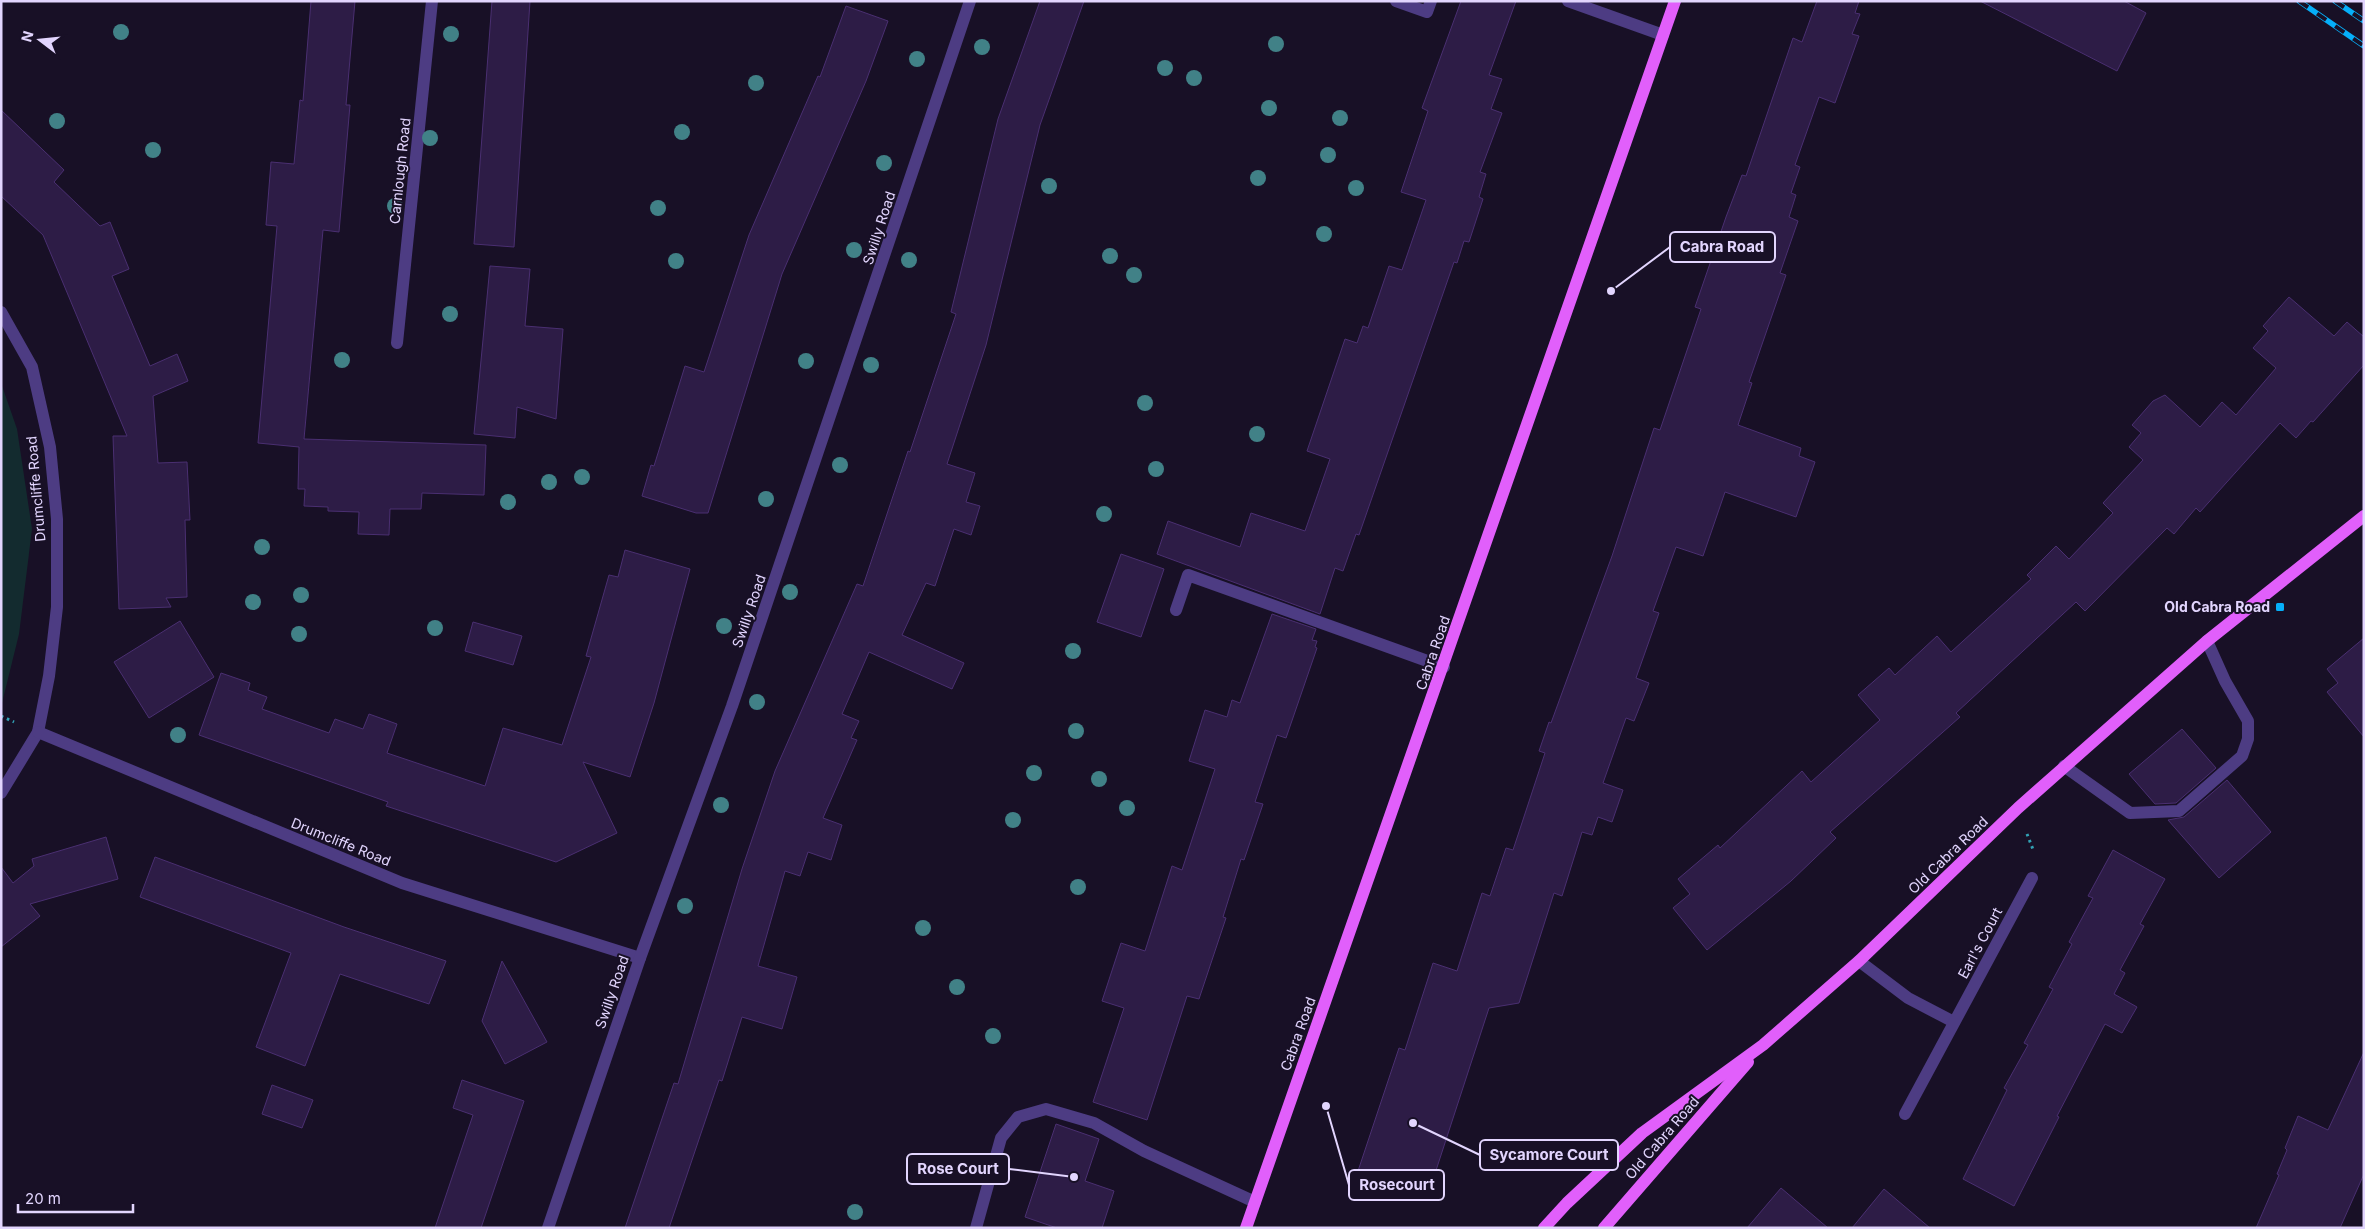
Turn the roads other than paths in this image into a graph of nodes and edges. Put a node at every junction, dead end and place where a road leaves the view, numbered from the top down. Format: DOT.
graph roads {
  1 [pos="432,1"];
  2 [pos="970,1"];
  3 [pos="1396,1"];
  4 [pos="1431,1"];
  5 [pos="1568,1"];
  6 [pos="1675,1"];
  7 [pos="1663,35"];
  8 [pos="1,312"];
  9 [pos="397,343"];
  10 [pos="2364,516"];
  11 [pos="1176,610"];
  12 [pos="2207,641"];
  13 [pos="1444,667"];
  14 [pos="38,732"];
  15 [pos="2064,766"];
  16 [pos="1,793"];
  17 [pos="2032,878"];
  18 [pos="640,958"];
  19 [pos="1859,961"];
  20 [pos="1954,1022"];
  21 [pos="1763,1045"];
  22 [pos="1905,1114"];
  23 [pos="1255,1202"];
  24 [pos="548,1228"];
  25 [pos="976,1228"];
  26 [pos="1246,1228"];
  27 [pos="1544,1228"];
  28 [pos="1604,1228"];
  1 -- 9 [label="street, Carnlough Road"];
  2 -- 18 [label="street, Swilly Road"];
  3 -- 4 [label="street"];
  5 -- 7 [label="street"];
  6 -- 7 [label="main road, Cabra Road"];
  7 -- 13 [label="main road, Cabra Road"];
  8 -- 14 [label="street, Drumcliffe Road"];
  10 -- 12 [label="main road, Old Cabra Road"];
  11 -- 13 [label="street"];
  12 -- 15 [label="main road, Old Cabra Road"];
  12 -- 15 [label="street"];
  13 -- 23 [label="main road, Cabra Road"];
  14 -- 16 [label="street, Drumcliffe Road"];
  14 -- 18 [label="street, Drumcliffe Road"];
  15 -- 19 [label="main road, Old Cabra Road"];
  17 -- 20 [label="street, Earl's Court"];
  18 -- 24 [label="street, Swilly Road"];
  19 -- 20 [label="street"];
  19 -- 21 [label="main road, Old Cabra Road"];
  20 -- 22 [label="street, Earl's Court"];
  21 -- 27 [label="main road, Old Cabra Road"];
  21 -- 28 [label="main road, Old Cabra Road"];
  23 -- 25 [label="street"];
  23 -- 26 [label="main road, Cabra Road"];
}
